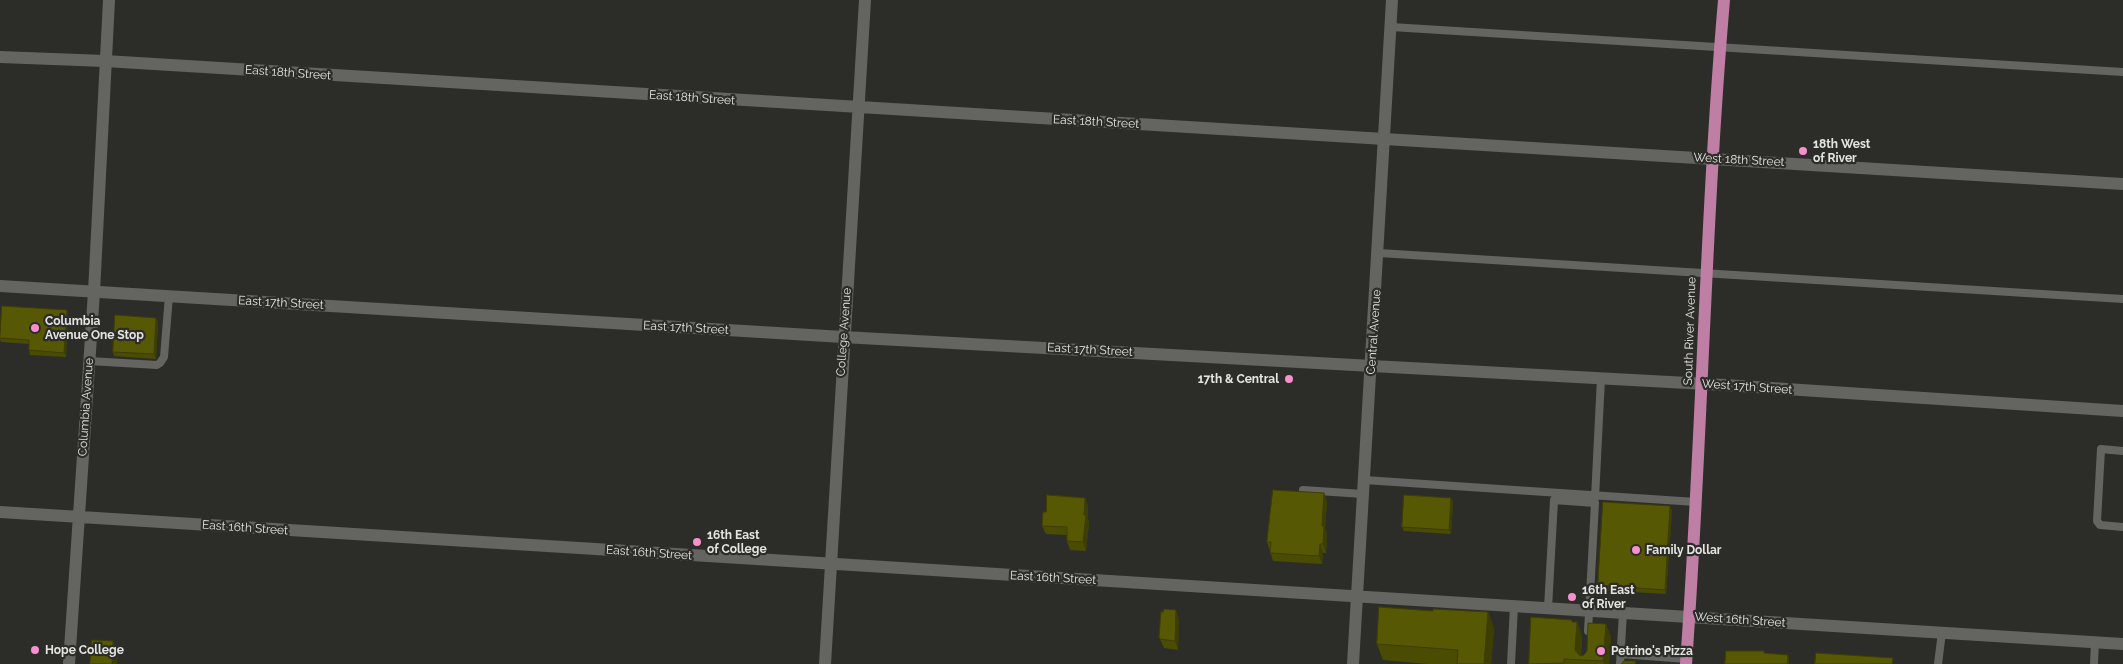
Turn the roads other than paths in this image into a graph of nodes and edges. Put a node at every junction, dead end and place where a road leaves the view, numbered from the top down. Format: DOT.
graph roads {
  1 [pos="109,0"];
  2 [pos="865,0"];
  3 [pos="1392,0"];
  4 [pos="1724,0"];
  5 [pos="1391,27"];
  6 [pos="1720,48"];
  7 [pos="0,57"];
  8 [pos="105,61"];
  9 [pos="2123,72"];
  10 [pos="857,108"];
  11 [pos="1384,139"];
  12 [pos="1713,158"];
  13 [pos="2123,184"];
  14 [pos="1379,253"];
  15 [pos="1706,274"];
  16 [pos="0,286"];
  17 [pos="94,292"];
  18 [pos="169,296"];
  19 [pos="2123,299"];
  20 [pos="843,337"];
  21 [pos="89,361"];
  22 [pos="1372,366"];
  23 [pos="1601,378"];
  24 [pos="1702,384"];
  25 [pos="2123,411"];
  26 [pos="2123,451"];
  27 [pos="1364,480"];
  28 [pos="1303,490"];
  29 [pos="1363,494"];
  30 [pos="1595,499"];
  31 [pos="1696,502"];
  32 [pos="0,512"];
  33 [pos="78,517"];
  34 [pos="2123,526"];
  35 [pos="830,565"];
  36 [pos="1358,597"];
  37 [pos="1514,606"];
  38 [pos="1548,608"];
  39 [pos="1589,611"];
  40 [pos="1623,612"];
  41 [pos="1689,617"];
  42 [pos="1942,632"];
  43 [pos="1588,640"];
  44 [pos="2095,642"];
  45 [pos="2123,644"];
  46 [pos="1621,654"];
  47 [pos="1636,655"];
  48 [pos="1656,660"];
  49 [pos="1686,662"];
  50 [pos="69,664"];
  51 [pos="825,664"];
  52 [pos="1353,664"];
  53 [pos="1511,664"];
  54 [pos="1620,664"];
  55 [pos="1635,664"];
  56 [pos="1938,664"];
  57 [pos="2094,664"];
  1 -- 8 [label="street, Columbia Avenue"];
  2 -- 10 [label="street, College Avenue"];
  3 -- 5 [label="street, Central Avenue"];
  4 -- 6 [label="main road, South River Avenue"];
  5 -- 6 [label="lane"];
  5 -- 11 [label="street, Central Avenue"];
  6 -- 9 [label="lane"];
  6 -- 12 [label="main road, South River Avenue"];
  7 -- 8 [label="street, East 18th Street"];
  8 -- 10 [label="street, East 18th Street"];
  8 -- 17 [label="street, Columbia Avenue"];
  10 -- 11 [label="street, East 18th Street"];
  10 -- 20 [label="street, College Avenue"];
  11 -- 12 [label="street, West 18th Street"];
  11 -- 14 [label="street, Central Avenue"];
  12 -- 13 [label="street, West 18th Street"];
  12 -- 15 [label="main road, South River Avenue"];
  14 -- 15 [label="lane"];
  14 -- 22 [label="street, Central Avenue"];
  15 -- 19 [label="lane"];
  15 -- 24 [label="main road, South River Avenue"];
  16 -- 17 [label="street, East 17th Street"];
  17 -- 18 [label="street, East 17th Street"];
  17 -- 21 [label="street, Columbia Avenue"];
  18 -- 20 [label="street, East 17th Street"];
  18 -- 21 [label="lane"];
  20 -- 22 [label="street, East 17th Street"];
  20 -- 35 [label="street, College Avenue"];
  21 -- 33 [label="street, Columbia Avenue"];
  22 -- 23 [label="street, West 17th Street"];
  22 -- 27 [label="street, Central Avenue"];
  23 -- 24 [label="street, West 17th Street"];
  23 -- 30 [label="lane"];
  24 -- 25 [label="street, West 17th Street"];
  24 -- 31 [label="main road, South River Avenue"];
  26 -- 34 [label="lane"];
  27 -- 29 [label="street, Central Avenue"];
  27 -- 30 [label="lane"];
  28 -- 29 [label="lane"];
  29 -- 36 [label="street, Central Avenue"];
  30 -- 31 [label="lane"];
  30 -- 38 [label="lane"];
  30 -- 39 [label="lane"];
  31 -- 41 [label="main road, South River Avenue"];
  32 -- 33 [label="street, East 16th Street"];
  33 -- 35 [label="street, East 16th Street"];
  33 -- 50 [label="street, Columbia Avenue"];
  35 -- 36 [label="street, East 16th Street"];
  35 -- 51 [label="street, College Avenue"];
  36 -- 37 [label="street, West 16th Street"];
  36 -- 52 [label="street, Central Avenue"];
  37 -- 38 [label="street, West 16th Street"];
  37 -- 53 [label="lane"];
  38 -- 39 [label="street, West 16th Street"];
  39 -- 40 [label="street, West 16th Street"];
  39 -- 43 [label="lane"];
  40 -- 41 [label="street, West 16th Street"];
  40 -- 46 [label="lane"];
  41 -- 42 [label="street, West 16th Street"];
  41 -- 49 [label="main road, South River Avenue"];
  42 -- 44 [label="street, West 16th Street"];
  42 -- 56 [label="lane"];
  44 -- 45 [label="street, West 16th Street"];
  44 -- 57 [label="lane"];
  46 -- 47 [label="lane"];
  46 -- 54 [label="lane"];
  47 -- 48 [label="lane"];
  47 -- 55 [label="lane"];
  48 -- 49 [label="lane"];
}
